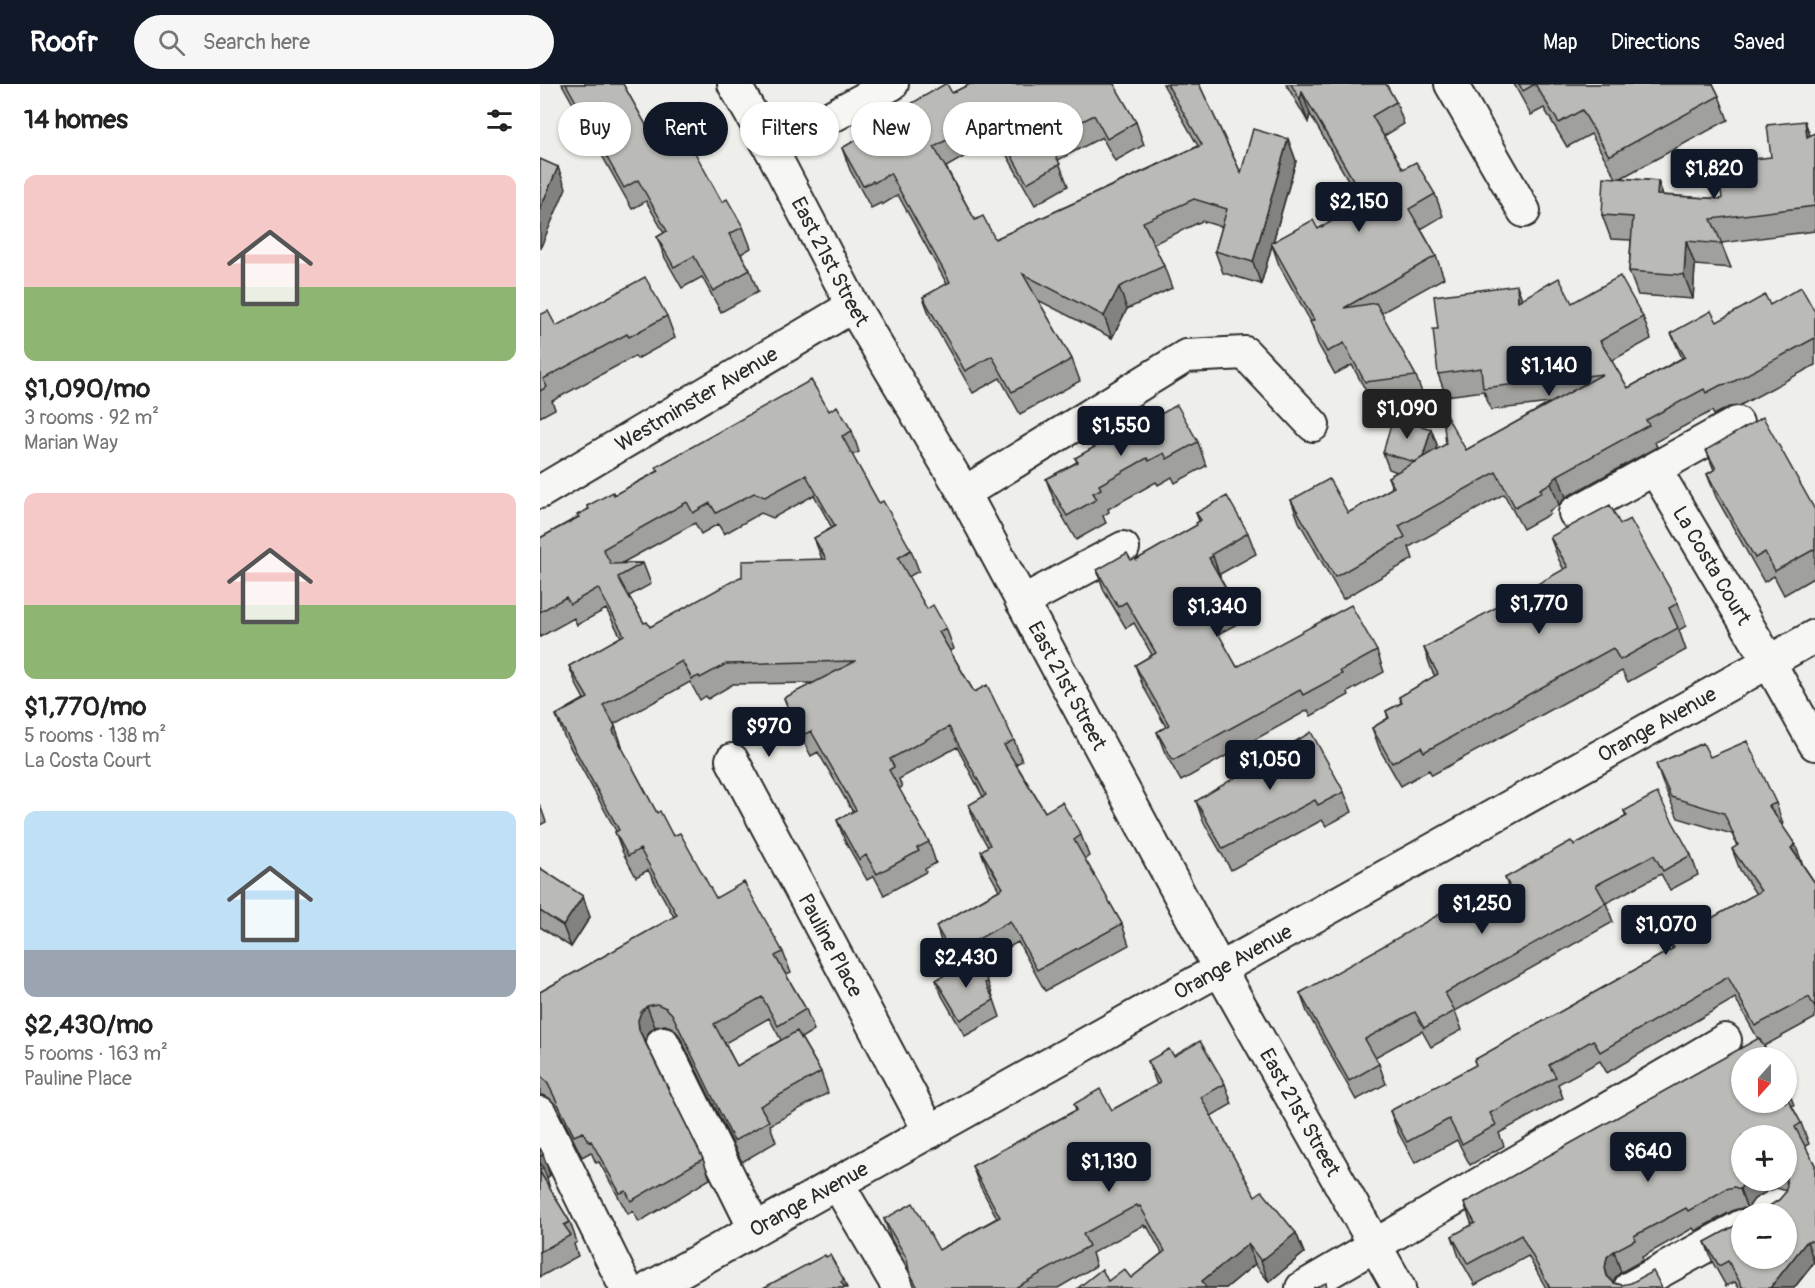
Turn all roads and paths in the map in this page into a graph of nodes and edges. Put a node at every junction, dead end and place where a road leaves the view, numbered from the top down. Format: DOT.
graph roads {
  1 [pos="734,84"];
  2 [pos="891,84"];
  3 [pos="1451,84"];
  4 [pos="744,102"];
  5 [pos="839,112"];
  6 [pos="775,156"];
  7 [pos="1524,212"];
  8 [pos="853,306"];
  9 [pos="1737,423"];
  10 [pos="1313,425"];
  11 [pos="1655,468"];
  12 [pos="540,492"];
  13 [pos="963,493"];
  14 [pos="1575,513"];
  15 [pos="1123,548"];
  16 [pos="1022,602"];
  17 [pos="1815,636"];
  18 [pos="1769,662"];
  19 [pos="1815,744"];
  20 [pos="732,760"];
  21 [pos="1220,970"];
  22 [pos="1725,1040"];
  23 [pos="663,1043"];
  24 [pos="540,1113"];
  25 [pos="930,1132"];
  26 [pos="837,1183"];
  27 [pos="756,1229"];
  28 [pos="1731,1232"];
  29 [pos="1375,1247"];
  30 [pos="626,1288"];
  31 [pos="650,1288"];
  32 [pos="899,1288"];
  33 [pos="1302,1288"];
  34 [pos="1400,1288"];
  35 [pos="1630,1288"];
  1 -- 4 [label="street, East 21st Street"];
  2 -- 5 [label="street"];
  3 -- 7 [label="street"];
  6 -- 8 [label="street, East 21st Street"];
  8 -- 12 [label="street, Westminster Avenue"];
  8 -- 13 [label="street, East 21st Street"];
  9 -- 11 [label="street"];
  10 -- 13 [label="street"];
  11 -- 14 [label="street"];
  11 -- 18 [label="street, La Costa Court"];
  13 -- 16 [label="street, East 21st Street"];
  15 -- 16 [label="street"];
  16 -- 21 [label="street, East 21st Street"];
  17 -- 18 [label="street, Orange Avenue"];
  18 -- 19 [label="street, La Costa Court"];
  18 -- 21 [label="street, Orange Avenue"];
  20 -- 25 [label="street, Pauline Place"];
  21 -- 25 [label="street, Orange Avenue"];
  21 -- 29 [label="street, East 21st Street"];
  22 -- 29 [label="street"];
  23 -- 27 [label="street"];
  24 -- 30 [label="street"];
  25 -- 26 [label="street, Orange Avenue"];
  26 -- 27 [label="street, Orange Avenue"];
  26 -- 32 [label="street"];
  27 -- 31 [label="street, Orange Avenue"];
  28 -- 35 [label="street"];
  29 -- 33 [label="street"];
  29 -- 34 [label="street, East 21st Street"];
}
